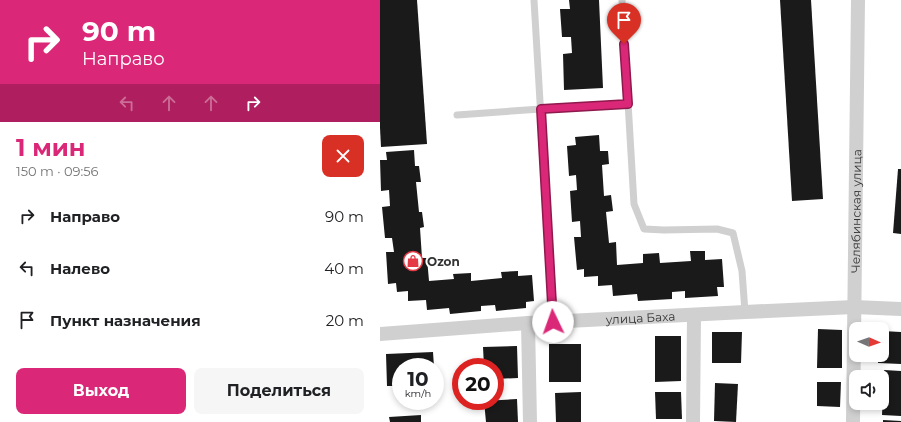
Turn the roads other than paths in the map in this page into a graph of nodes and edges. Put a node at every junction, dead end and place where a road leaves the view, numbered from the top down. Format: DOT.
graph roads {
  1 [pos="534,0"];
  2 [pos="622,0"];
  3 [pos="858,0"];
  4 [pos="628,104"];
  5 [pos="541,109"];
  6 [pos="457,115"];
  7 [pos="854,307"];
  8 [pos="901,309"];
  9 [pos="745,312"];
  10 [pos="694,315"];
  11 [pos="553,322"];
  12 [pos="528,323"];
  13 [pos="380,334"];
  14 [pos="530,422"];
  15 [pos="693,422"];
  16 [pos="853,422"];
  1 -- 5 [label="lane"];
  2 -- 4 [label="lane"];
  3 -- 7 [label="street, Челябинская улица"];
  4 -- 5 [label="lane"];
  4 -- 9 [label="lane"];
  5 -- 6 [label="lane"];
  5 -- 11 [label="lane"];
  7 -- 8 [label="street, улица Баха"];
  7 -- 9 [label="street, улица Баха"];
  7 -- 16 [label="street, Челябинская улица"];
  9 -- 10 [label="street, улица Баха"];
  10 -- 11 [label="street, улица Баха"];
  10 -- 15 [label="street"];
  11 -- 12 [label="street, улица Баха"];
  12 -- 13 [label="street, улица Баха"];
  12 -- 14 [label="street"];
}
